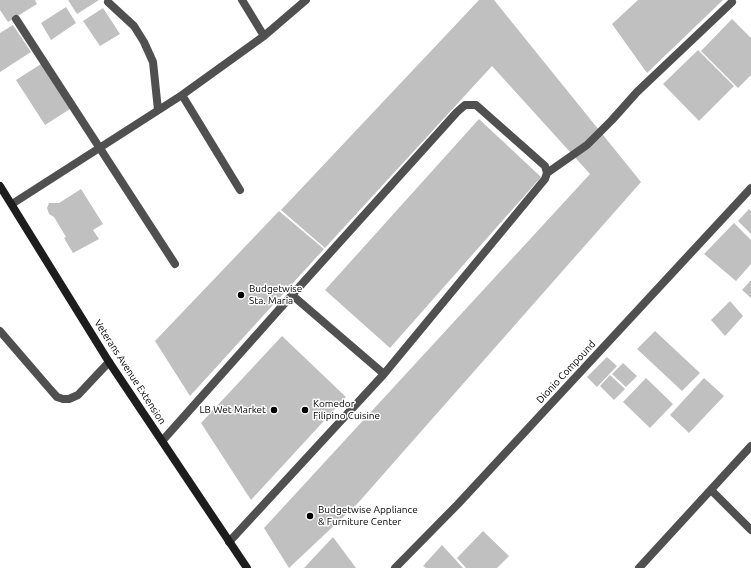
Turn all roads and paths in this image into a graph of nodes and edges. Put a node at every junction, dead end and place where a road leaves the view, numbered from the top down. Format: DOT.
graph roads {
  1 [pos="242,0"];
  2 [pos="306,0"];
  3 [pos="108,2"];
  4 [pos="732,2"];
  5 [pos="16,19"];
  6 [pos="264,36"];
  7 [pos="182,95"];
  8 [pos="158,110"];
  9 [pos="101,146"];
  10 [pos="548,173"];
  11 [pos="0,186"];
  12 [pos="751,188"];
  13 [pos="240,190"];
  14 [pos="12,204"];
  15 [pos="175,264"];
  16 [pos="292,295"];
  17 [pos="0,331"];
  18 [pos="109,362"];
  19 [pos="384,374"];
  20 [pos="163,440"];
  21 [pos="751,446"];
  22 [pos="710,490"];
  23 [pos="751,530"];
  24 [pos="229,542"];
  25 [pos="247,568"];
  26 [pos="395,568"];
  27 [pos="639,568"];
  1 -- 6 [label="street"];
  2 -- 6 [label="street"];
  3 -- 8 [label="street"];
  4 -- 10 [label="street"];
  5 -- 9 [label="street"];
  6 -- 7 [label="street"];
  7 -- 8 [label="street"];
  7 -- 13 [label="street"];
  8 -- 9 [label="street"];
  9 -- 14 [label="street"];
  9 -- 15 [label="street"];
  10 -- 16 [label="street"];
  10 -- 19 [label="street"];
  11 -- 14 [label="main road, Veterans Avenue Extension"];
  12 -- 26 [label="street, Dionio Compound"];
  14 -- 18 [label="main road, Veterans Avenue Extension"];
  16 -- 19 [label="street"];
  16 -- 20 [label="street"];
  17 -- 18 [label="street"];
  18 -- 20 [label="main road, Veterans Avenue Extension"];
  19 -- 24 [label="street"];
  20 -- 24 [label="main road, Veterans Avenue Extension"];
  21 -- 22 [label="street"];
  22 -- 23 [label="street"];
  22 -- 27 [label="street"];
  24 -- 25 [label="main road, Veterans Avenue Extension"];
}
